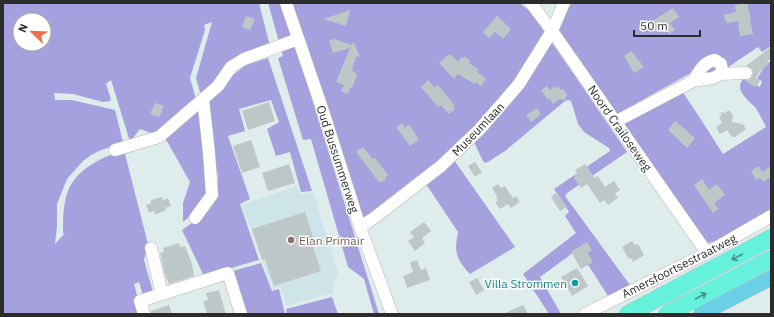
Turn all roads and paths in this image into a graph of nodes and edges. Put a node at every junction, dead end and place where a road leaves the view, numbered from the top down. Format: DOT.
graph roads {
  1 [pos="286,3"];
  2 [pos="531,3"];
  3 [pos="564,3"];
  4 [pos="552,32"];
  5 [pos="298,39"];
  6 [pos="746,73"];
  7 [pos="720,74"];
  8 [pos="693,81"];
  9 [pos="203,99"];
  10 [pos="615,122"];
  11 [pos="115,150"];
  12 [pos="771,216"];
  13 [pos="194,218"];
  14 [pos="360,227"];
  15 [pos="771,238"];
  16 [pos="151,248"];
  17 [pos="707,253"];
  18 [pos="771,259"];
  19 [pos="771,278"];
  20 [pos="162,294"];
  21 [pos="144,314"];
  22 [pos="240,314"];
  23 [pos="392,314"];
  24 [pos="585,314"];
  25 [pos="628,314"];
  26 [pos="667,314"];
  27 [pos="701,314"];
  1 -- 5 [label="street, Oud Bussummerweg"];
  2 -- 4 [label="street, Noord Crailoseweg"];
  3 -- 4 [label="street, Museumlaan"];
  4 -- 10 [label="street, Noord Crailoseweg"];
  4 -- 14 [label="street, Museumlaan"];
  5 -- 9 [label="street"];
  5 -- 14 [label="street, Oud Bussummerweg"];
  6 -- 7 [label="street"];
  7 -- 8 [label="street"];
  7 -- 8 [label="street"];
  8 -- 10 [label="street"];
  9 -- 11 [label="street"];
  9 -- 13 [label="street"];
  10 -- 17 [label="street, Noord Crailoseweg"];
  12 -- 17 [label="street, Amersfoortsestraatweg"];
  14 -- 23 [label="street, Oud Bussummerweg"];
  15 -- 25 [label="highway, one-way"];
  16 -- 20 [label="street"];
  17 -- 24 [label="street, Amersfoortsestraatweg"];
  26 -- 18 [label="highway, one-way"];
  19 -- 27 [label="main road"];
  20 -- 21 [label="street"];
  20 -- 22 [label="street"];
}
